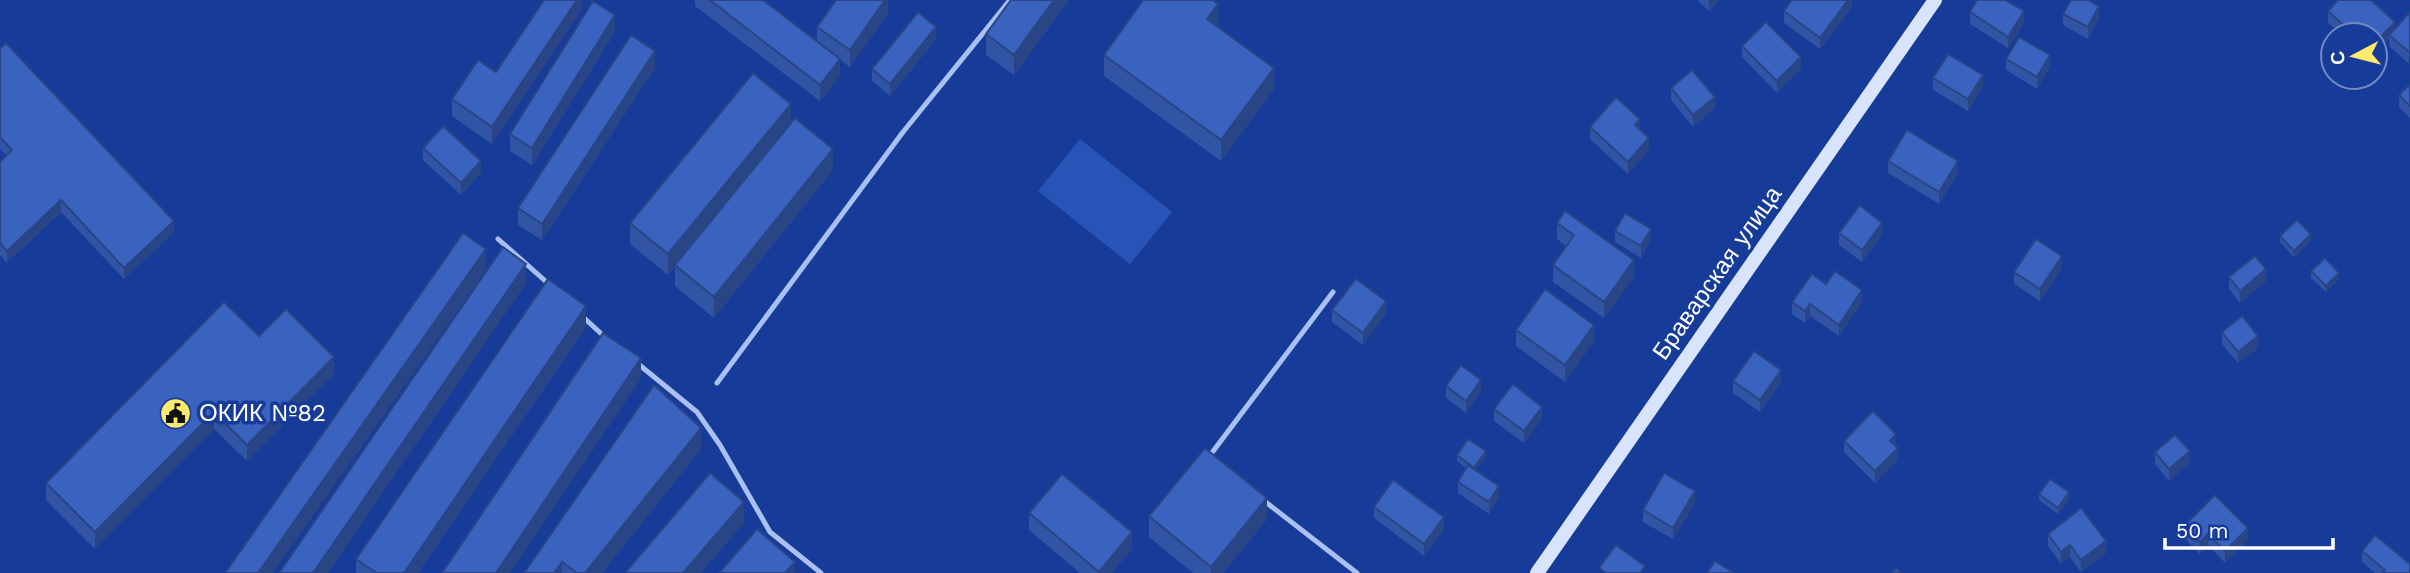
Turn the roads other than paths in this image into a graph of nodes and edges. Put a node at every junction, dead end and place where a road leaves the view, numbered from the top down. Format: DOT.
graph roads {
  1 [pos="1010,0"];
  2 [pos="1935,0"];
  3 [pos="498,239"];
  4 [pos="552,287"];
  5 [pos="1333,292"];
  6 [pos="579,314"];
  7 [pos="618,348"];
  8 [pos="628,356"];
  9 [pos="717,383"];
  10 [pos="1216,465"];
  11 [pos="1254,492"];
  12 [pos="821,573"];
  13 [pos="1357,573"];
  14 [pos="1537,573"];
  1 -- 9 [label="lane"];
  2 -- 14 [label="main road, Браварская улица"];
  3 -- 4 [label="lane"];
  5 -- 10 [label="lane"];
  6 -- 7 [label="lane"];
  8 -- 12 [label="lane"];
  11 -- 13 [label="lane"];
}
